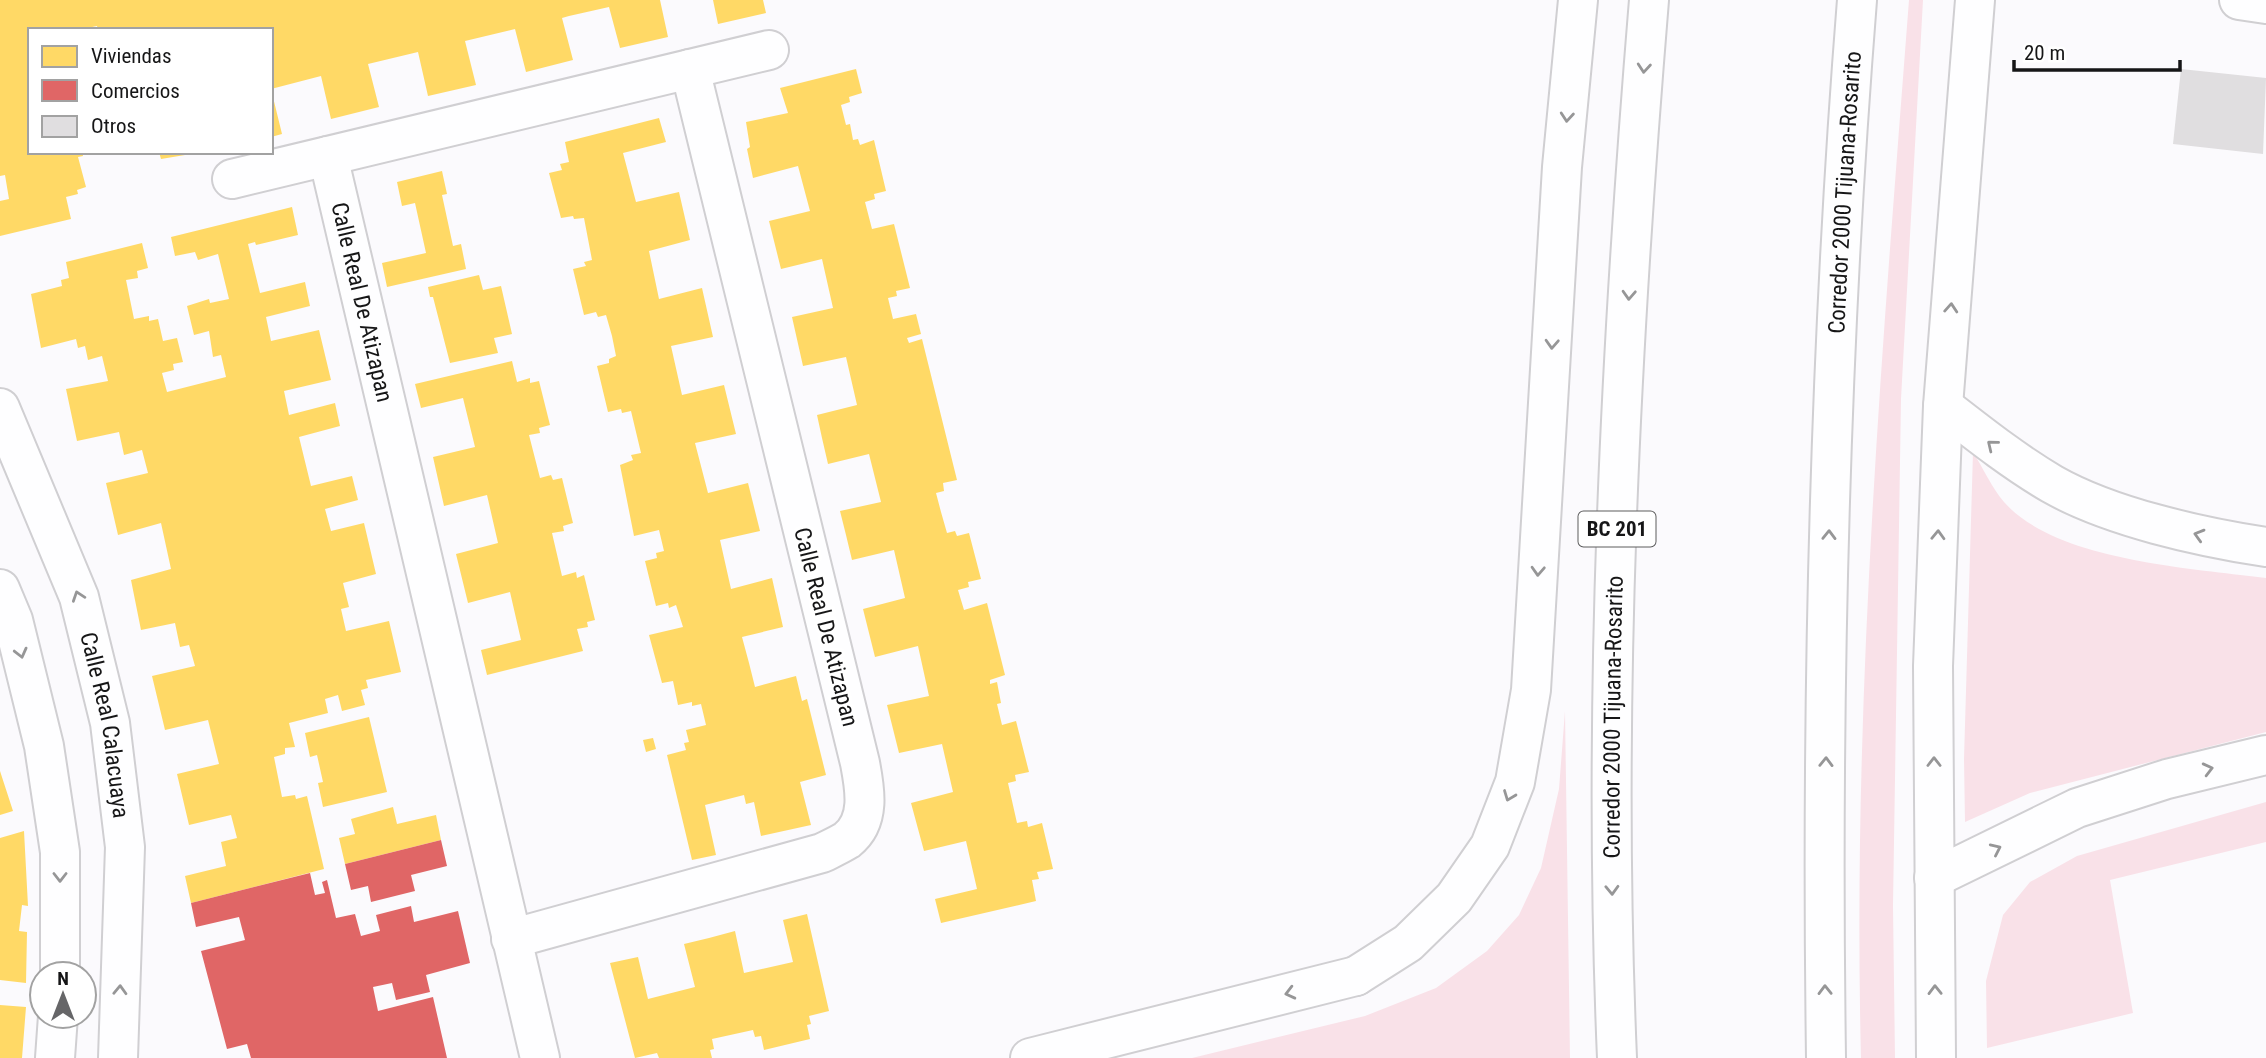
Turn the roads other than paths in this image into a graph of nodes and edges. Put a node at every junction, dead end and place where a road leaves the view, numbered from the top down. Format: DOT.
graph roads {
  1 [pos="1578,0"];
  2 [pos="1649,0"];
  3 [pos="1857,0"];
  4 [pos="1975,0"];
  5 [pos="2239,0"];
  6 [pos="2266,4"];
  7 [pos="769,50"];
  8 [pos="690,69"];
  9 [pos="328,156"];
  10 [pos="232,179"];
  11 [pos="1944,406"];
  12 [pos="0,408"];
  13 [pos="2266,547"];
  14 [pos="0,589"];
  15 [pos="2266,755"];
  16 [pos="1934,878"];
  17 [pos="511,939"];
  18 [pos="60,960"];
  19 [pos="57,1030"];
  20 [pos="54,1058"];
  21 [pos="118,1058"];
  22 [pos="540,1058"];
  23 [pos="1030,1058"];
  24 [pos="1617,1058"];
  25 [pos="1826,1058"];
  26 [pos="1936,1058"];
  1 -- 23 [label="main road, one-way"];
  2 -- 24 [label="main road, Corredor 2000 Tijuana-Rosarito / BC 201, one-way"];
  25 -- 3 [label="main road, Corredor 2000 Tijuana-Rosarito, one-way"];
  11 -- 4 [label="main road, one-way"];
  5 -- 6 [label="main road"];
  7 -- 8 [label="main road"];
  8 -- 9 [label="main road"];
  8 -- 17 [label="main road, Calle Real De Atizapan"];
  9 -- 10 [label="main road"];
  9 -- 17 [label="main road, Calle Real De Atizapan"];
  13 -- 11 [label="main road, one-way"];
  16 -- 11 [label="main road, one-way"];
  21 -- 12 [label="main road, Calle Real Calacuaya, one-way"];
  14 -- 18 [label="main road, one-way"];
  16 -- 15 [label="main road, one-way"];
  26 -- 16 [label="main road, one-way"];
  17 -- 22 [label="main road, Calle Real De Atizapan"];
  19 -- 20 [label="main road"];
}
